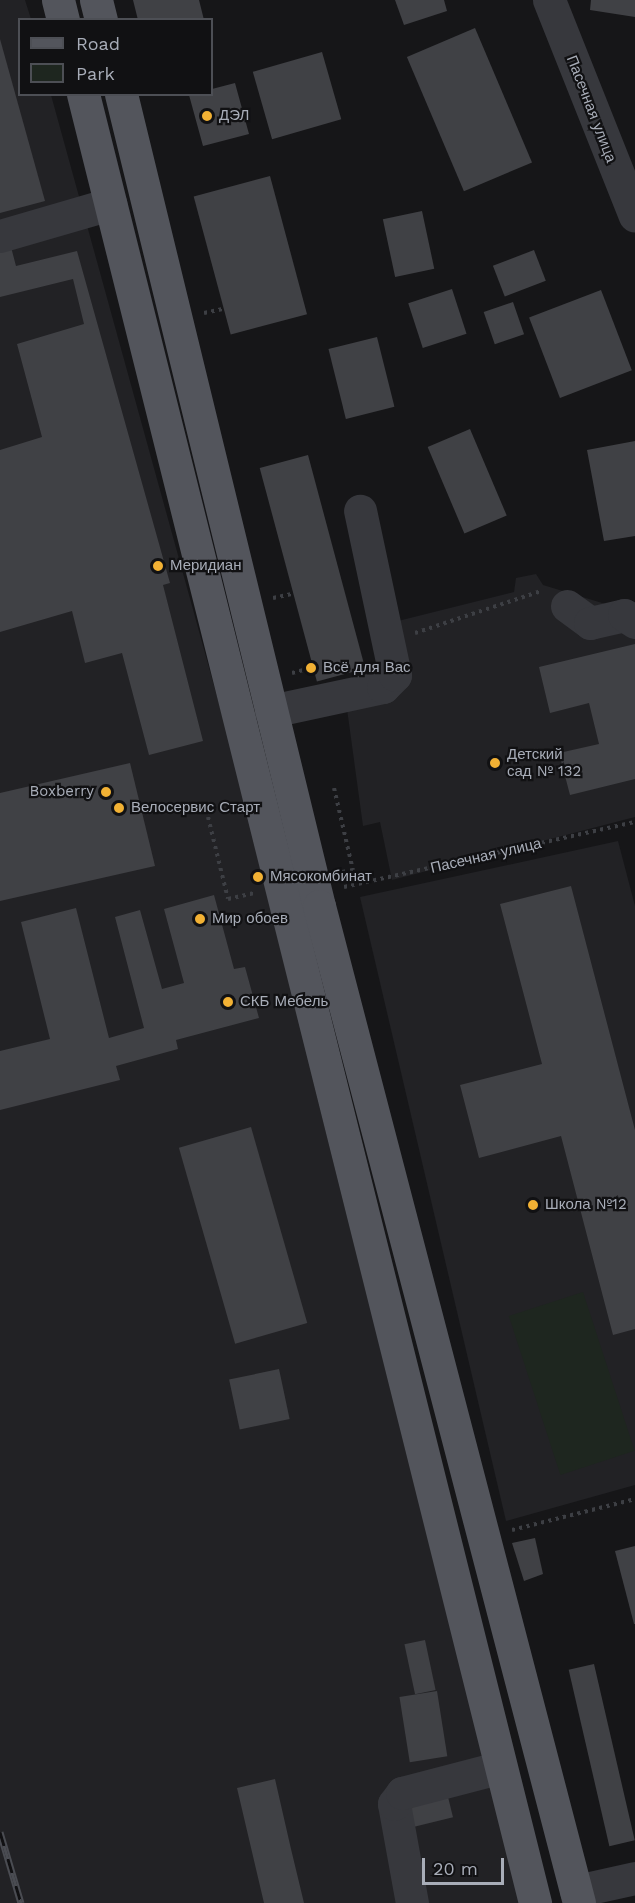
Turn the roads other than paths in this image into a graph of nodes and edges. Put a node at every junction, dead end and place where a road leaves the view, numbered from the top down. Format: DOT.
graph roads {
  1 [pos="58,0"];
  2 [pos="96,0"];
  3 [pos="549,0"];
  4 [pos="62,18"];
  5 [pos="100,18"];
  6 [pos="83,96"];
  7 [pos="121,96"];
  8 [pos="110,204"];
  9 [pos="635,216"];
  10 [pos="0,236"];
  11 [pos="360,511"];
  12 [pos="558,597"];
  13 [pos="635,622"];
  14 [pos="272,711"];
  15 [pos="498,1768"];
  16 [pos="635,1878"];
  17 [pos="577,1897"];
  18 [pos="412,1903"];
  19 [pos="535,1903"];
  1 -- 4 [label="main road"];
  2 -- 5 [label="main road"];
  3 -- 9 [label="street, Пасечная улица"];
  6 -- 8 [label="main road"];
  7 -- 14 [label="main road"];
  8 -- 10 [label="street"];
  8 -- 15 [label="main road"];
  11 -- 14 [label="street"];
  12 -- 13 [label="street"];
  14 -- 17 [label="main road"];
  15 -- 18 [label="street"];
  15 -- 19 [label="main road"];
  16 -- 17 [label="street"];
}
